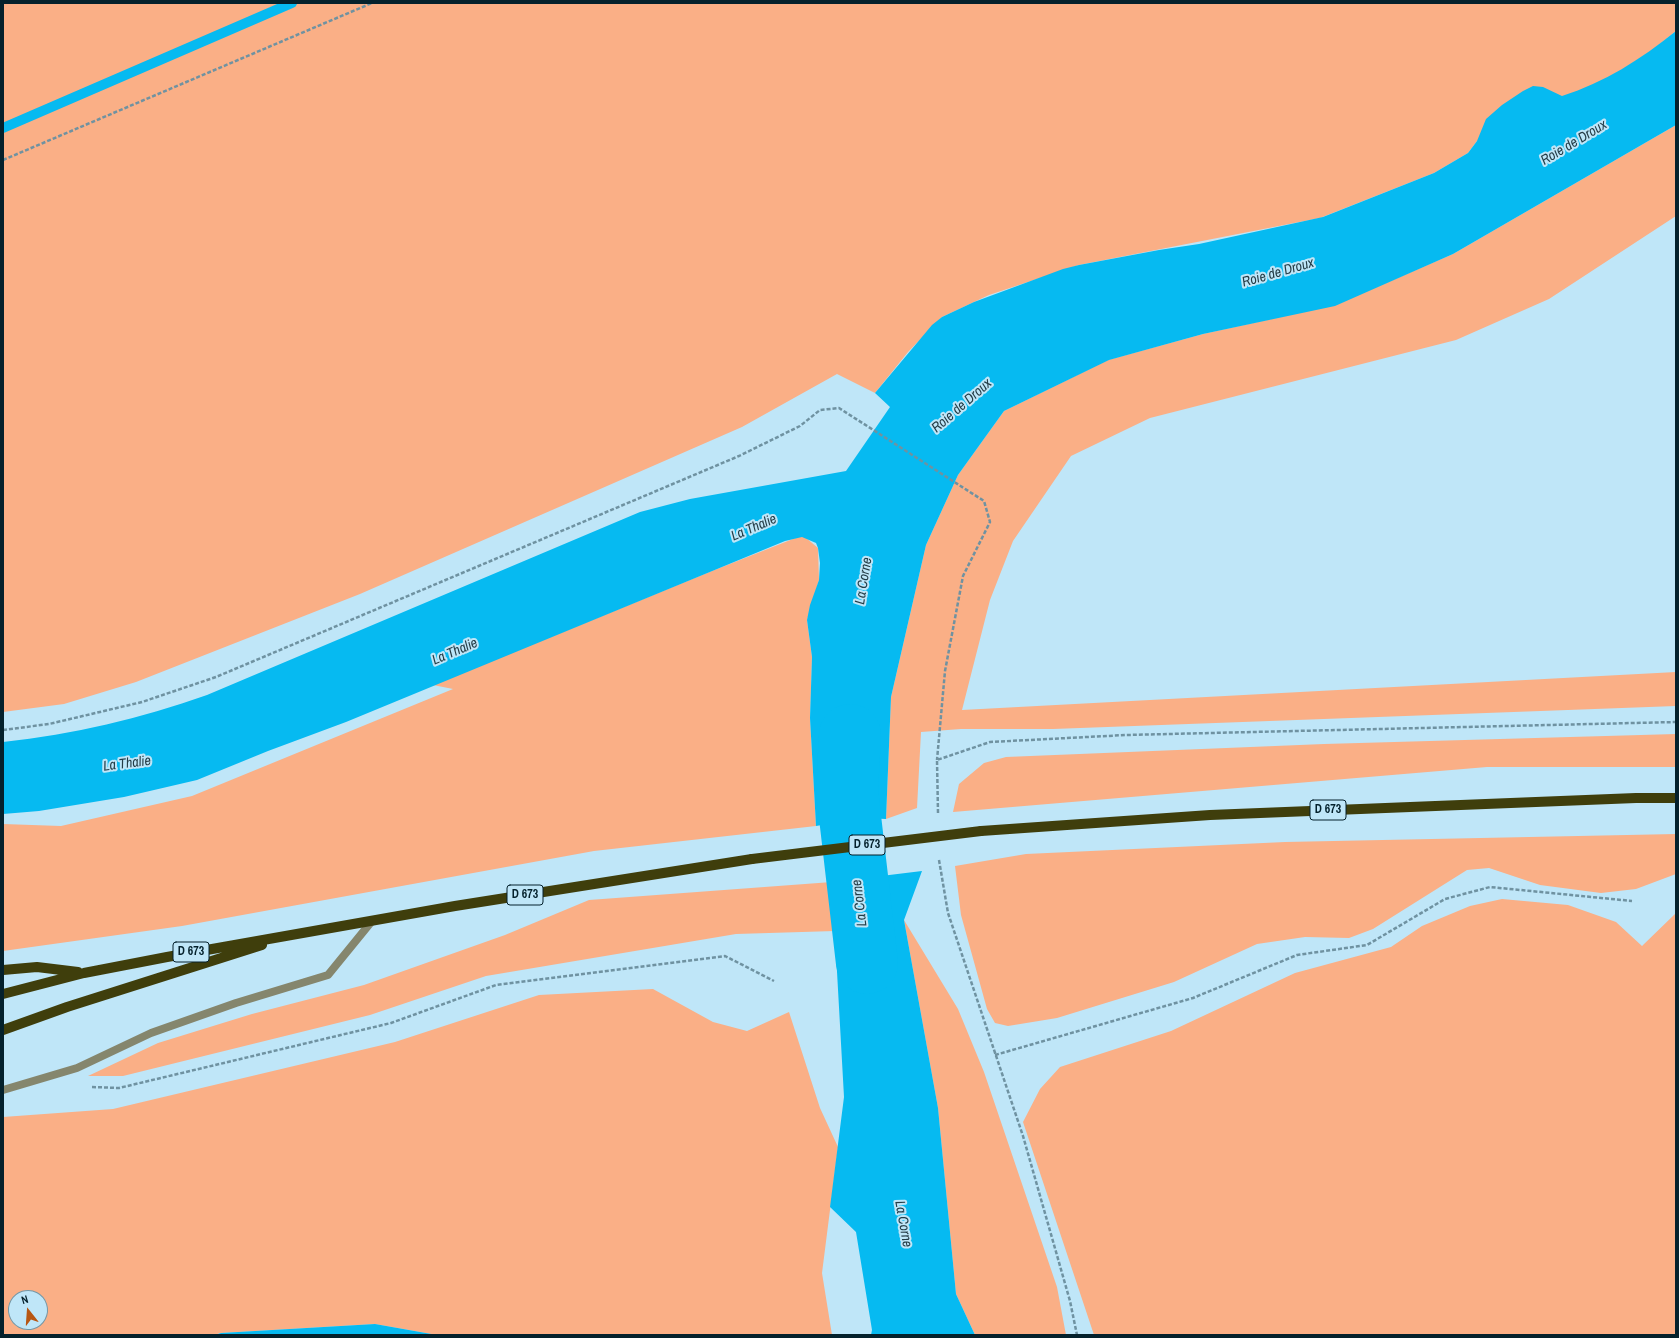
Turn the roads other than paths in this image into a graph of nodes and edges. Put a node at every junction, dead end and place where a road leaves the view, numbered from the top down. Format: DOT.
graph roads {
  1 [pos="1676,798"];
  2 [pos="372,921"];
  3 [pos="299,934"];
  4 [pos="3,970"];
  5 [pos="84,973"];
  6 [pos="3,994"];
  7 [pos="3,1030"];
  8 [pos="3,1090"];
  1 -- 2 [label="main road, D 673, bridge"];
  2 -- 3 [label="main road, D 673"];
  2 -- 8 [label="lane"];
  3 -- 5 [label="main road, D 673"];
  3 -- 7 [label="main road"];
  4 -- 5 [label="main road"];
  5 -- 6 [label="main road, D 673"];
}
